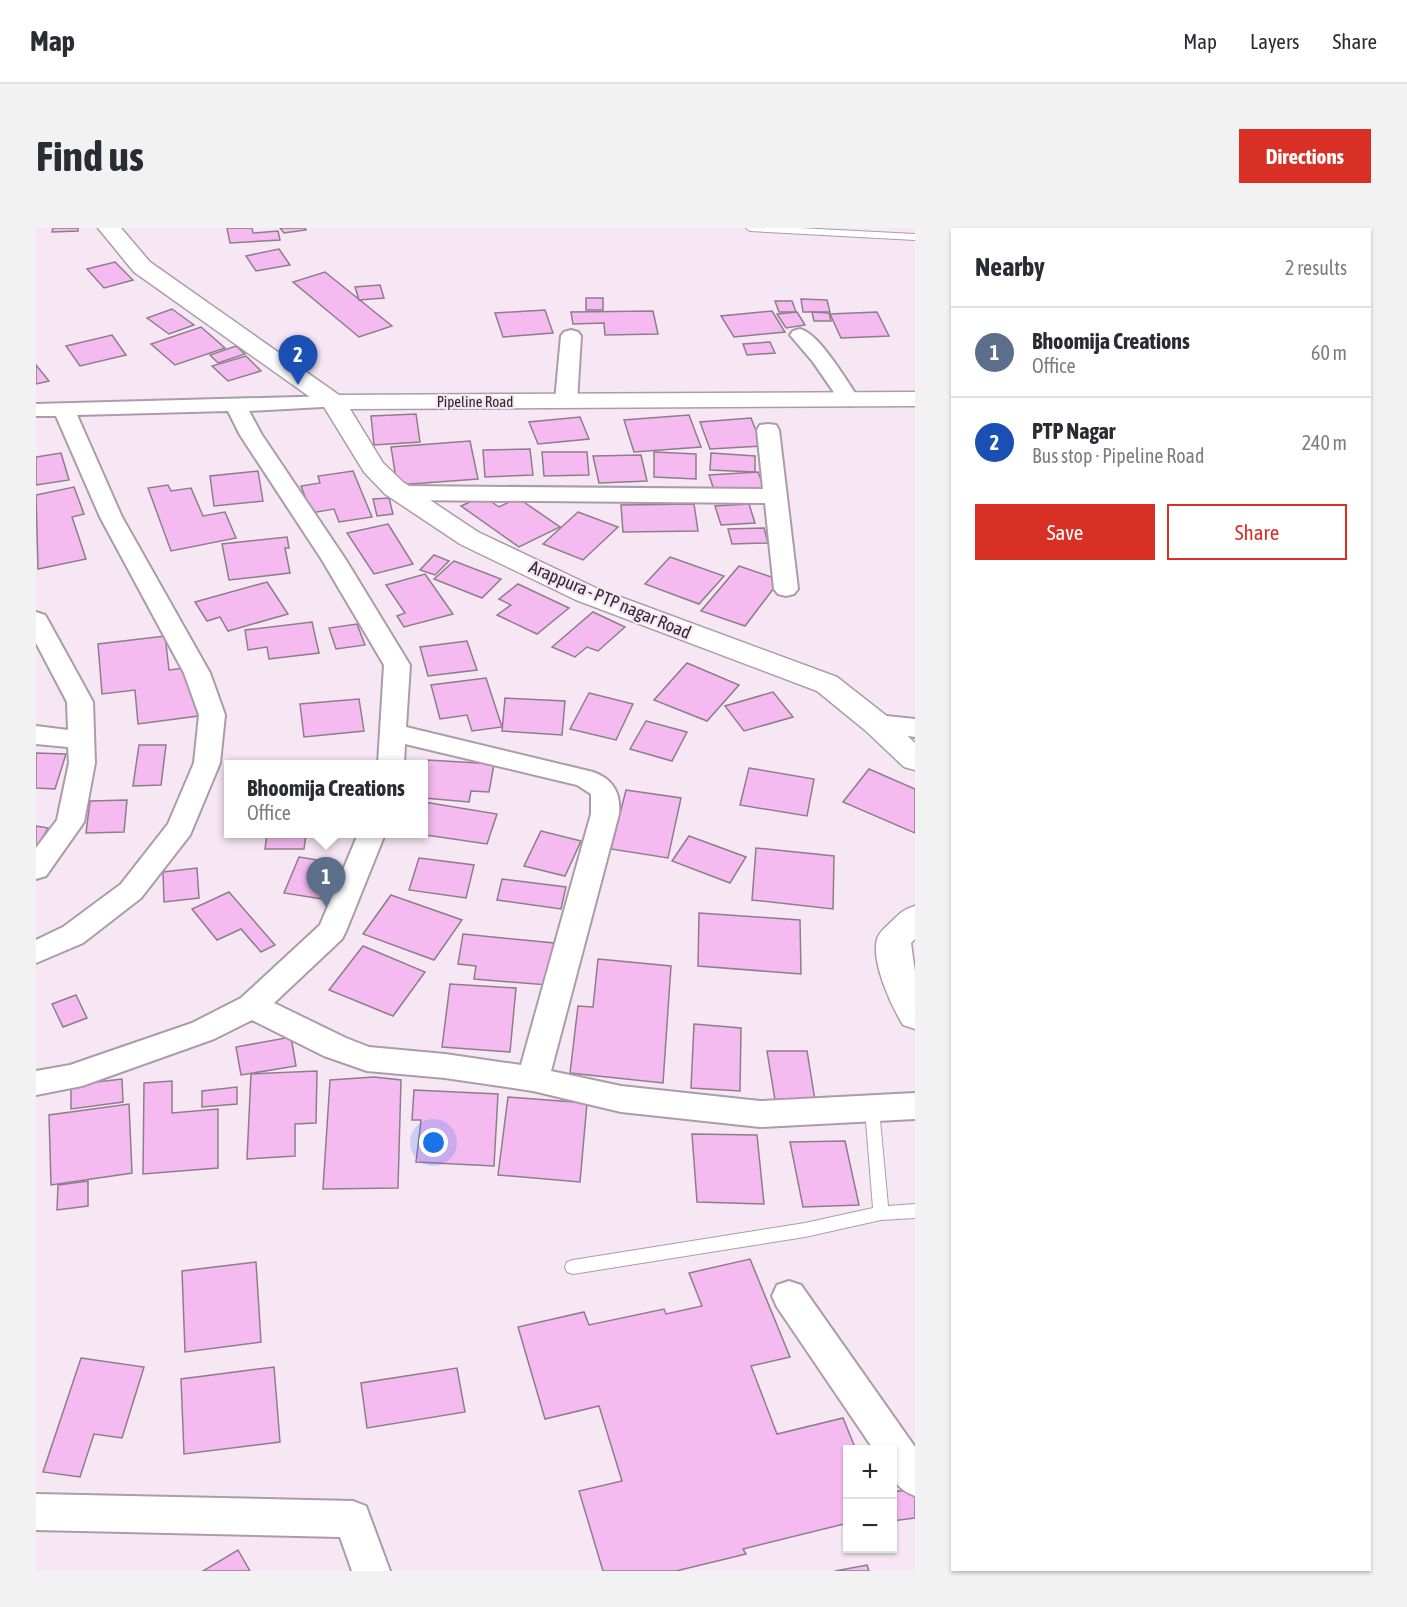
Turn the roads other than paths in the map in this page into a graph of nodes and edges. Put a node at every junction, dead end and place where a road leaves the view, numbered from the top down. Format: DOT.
graph roads {
  1 [pos="109,228"];
  2 [pos="750,228"];
  3 [pos="915,237"];
  4 [pos="800,335"];
  5 [pos="571,336"];
  6 [pos="915,399"];
  7 [pos="849,400"];
  8 [pos="566,401"];
  9 [pos="333,402"];
  10 [pos="235,403"];
  11 [pos="36,410"];
  12 [pos="64,410"];
  13 [pos="768,430"];
  14 [pos="403,493"];
  15 [pos="777,496"];
  16 [pos="786,589"];
  17 [pos="36,620"];
  18 [pos="877,724"];
  19 [pos="915,728"];
  20 [pos="392,732"];
  21 [pos="36,735"];
  22 [pos="82,740"];
  23 [pos="391,760"];
  24 [pos="915,760"];
  25 [pos="369,838"];
  26 [pos="36,869"];
  27 [pos="908,933"];
  28 [pos="36,952"];
  29 [pos="252,1006"];
  30 [pos="915,1015"];
  31 [pos="532,1079"];
  32 [pos="36,1083"];
  33 [pos="915,1106"];
  34 [pos="872,1109"];
  35 [pos="915,1211"];
  36 [pos="881,1213"];
  37 [pos="573,1268"];
  38 [pos="789,1296"];
  39 [pos="915,1478"];
  40 [pos="36,1512"];
  41 [pos="372,1571"];
  1 -- 9 [label="street"];
  2 -- 3 [label="lane"];
  4 -- 7 [label="street"];
  5 -- 8 [label="street"];
  6 -- 7 [label="street, Pipeline Road"];
  7 -- 8 [label="street, Pipeline Road"];
  8 -- 9 [label="street, Pipeline Road"];
  9 -- 10 [label="street, Pipeline Road"];
  9 -- 14 [label="street, Arappura - PTP nagar Road"];
  10 -- 12 [label="street, Pipeline Road"];
  10 -- 20 [label="street"];
  11 -- 12 [label="street, Pipeline Road"];
  12 -- 28 [label="street"];
  13 -- 15 [label="street"];
  14 -- 15 [label="street"];
  14 -- 18 [label="street, Arappura - PTP nagar Road"];
  15 -- 16 [label="street"];
  17 -- 22 [label="street"];
  18 -- 19 [label="street"];
  18 -- 24 [label="street, Arappura - PTP nagar Road"];
  20 -- 23 [label="street"];
  20 -- 31 [label="street"];
  21 -- 22 [label="street"];
  22 -- 26 [label="street"];
  25 -- 29 [label="street"];
  27 -- 30 [label="street"];
  29 -- 31 [label="street"];
  29 -- 32 [label="street"];
  31 -- 34 [label="street"];
  33 -- 34 [label="street"];
  34 -- 36 [label="lane"];
  35 -- 36 [label="lane"];
  36 -- 37 [label="lane"];
  38 -- 39 [label="street"];
  40 -- 41 [label="street"];
}
